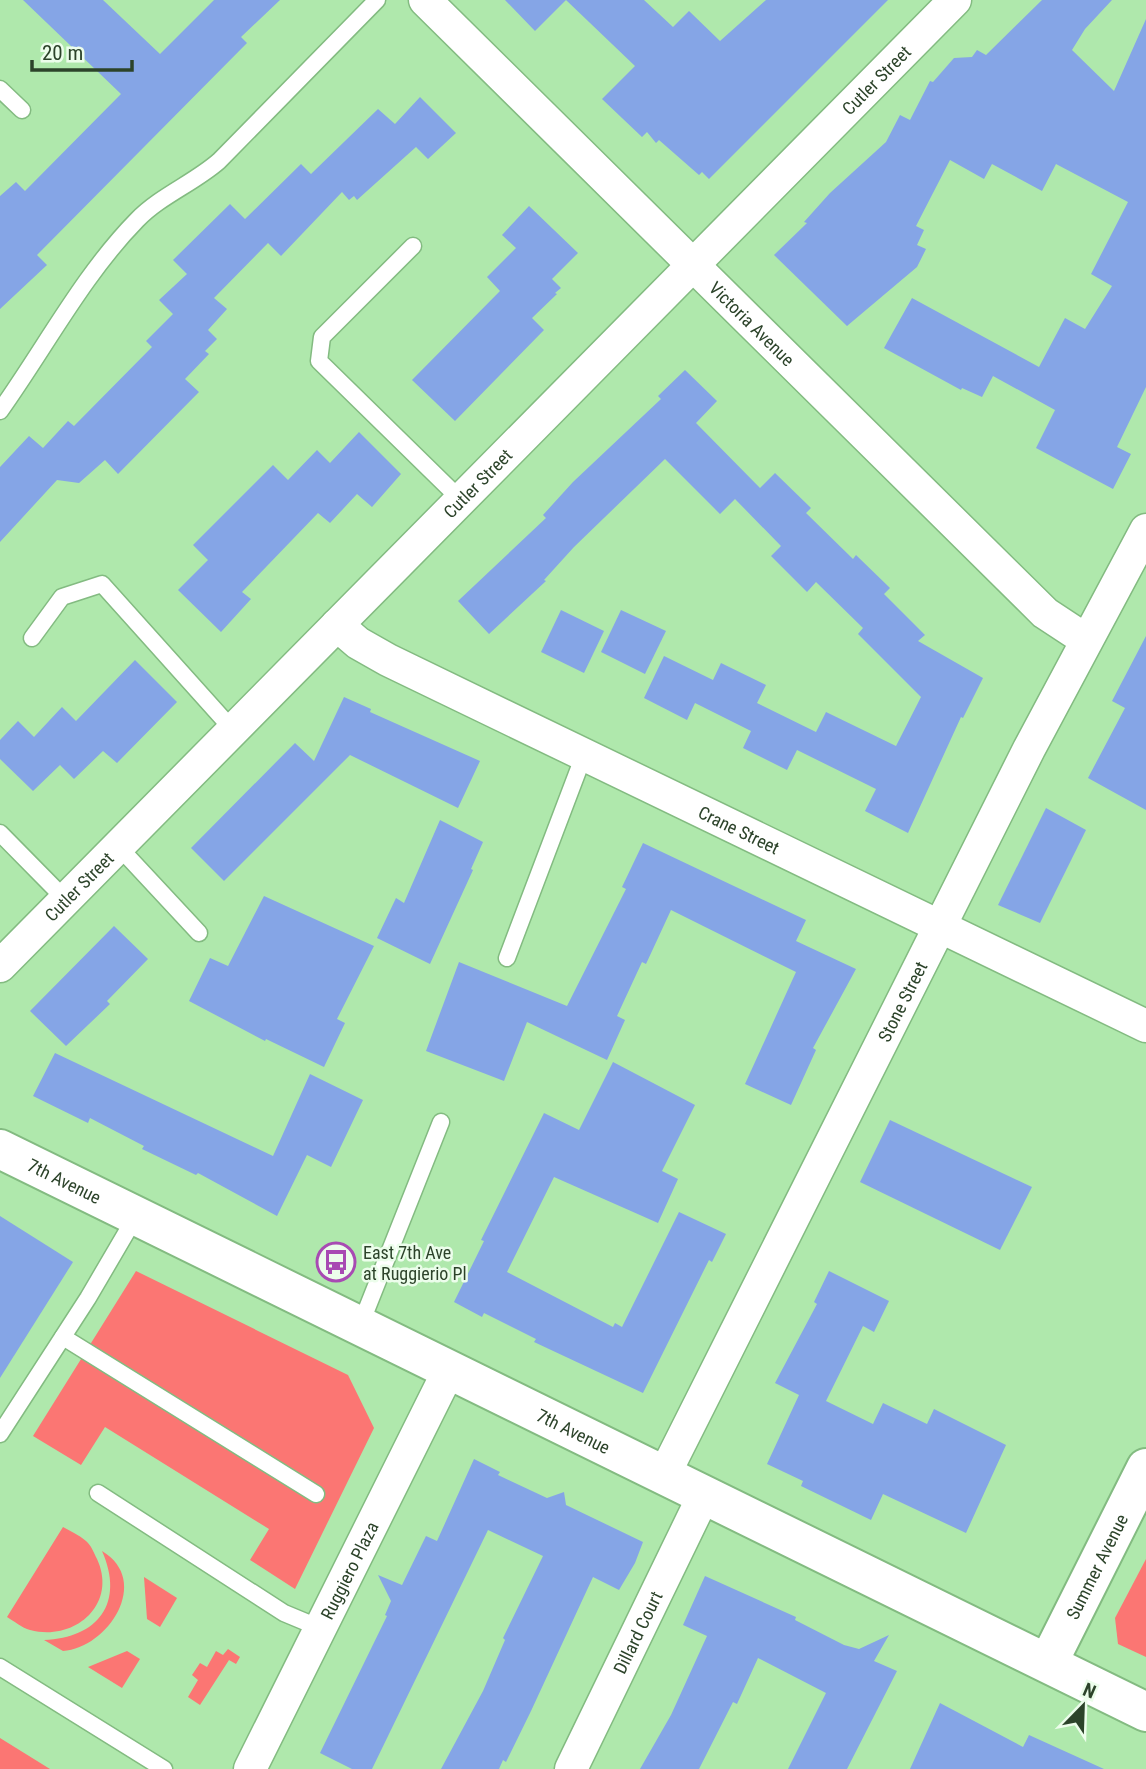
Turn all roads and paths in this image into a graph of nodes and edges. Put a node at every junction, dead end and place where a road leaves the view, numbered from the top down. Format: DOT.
graph roads {
  1 [pos="377,0"];
  2 [pos="425,0"];
  3 [pos="955,0"];
  4 [pos="0,89"];
  5 [pos="22,110"];
  6 [pos="413,246"];
  7 [pos="693,265"];
  8 [pos="0,411"];
  9 [pos="461,500"];
  10 [pos="1146,530"];
  11 [pos="337,625"];
  12 [pos="32,638"];
  13 [pos="1086,640"];
  14 [pos="233,730"];
  15 [pos="584,755"];
  16 [pos="0,833"];
  17 [pos="118,846"];
  18 [pos="66,900"];
  19 [pos="939,926"];
  20 [pos="199,933"];
  21 [pos="507,958"];
  22 [pos="0,966"];
  23 [pos="1146,1026"];
  24 [pos="441,1122"];
  25 [pos="0,1149"];
  26 [pos="136,1216"];
  27 [pos="360,1326"];
  28 [pos="63,1337"];
  29 [pos="449,1370"];
  30 [pos="0,1434"];
  31 [pos="1146,1468"];
  32 [pos="664,1475"];
  33 [pos="98,1493"];
  34 [pos="316,1494"];
  35 [pos="704,1495"];
  36 [pos="320,1628"];
  37 [pos="1048,1663"];
  38 [pos="0,1667"];
  39 [pos="1146,1712"];
  40 [pos="164,1769"];
  41 [pos="250,1769"];
  42 [pos="571,1769"];
  1 -- 8 [label="lane"];
  2 -- 7 [label="street, Victoria Avenue"];
  3 -- 7 [label="street, Cutler Street"];
  4 -- 5 [label="lane"];
  6 -- 9 [label="lane"];
  7 -- 9 [label="street, Cutler Street"];
  7 -- 13 [label="street, Victoria Avenue"];
  9 -- 11 [label="street, Cutler Street"];
  10 -- 13 [label="street, Stone Street"];
  11 -- 14 [label="street, Cutler Street"];
  11 -- 15 [label="street, Crane Street"];
  12 -- 14 [label="lane"];
  13 -- 19 [label="street, Stone Street"];
  14 -- 17 [label="street, Cutler Street"];
  15 -- 19 [label="street, Crane Street"];
  15 -- 21 [label="lane"];
  16 -- 18 [label="lane"];
  17 -- 18 [label="street, Cutler Street"];
  17 -- 20 [label="lane"];
  18 -- 22 [label="street, Cutler Street"];
  19 -- 23 [label="street, Crane Street"];
  19 -- 32 [label="street, Stone Street"];
  24 -- 27 [label="lane"];
  25 -- 26 [label="street, 7th Avenue"];
  26 -- 27 [label="street, 7th Avenue"];
  26 -- 28 [label="lane"];
  27 -- 29 [label="street, 7th Avenue"];
  28 -- 30 [label="lane"];
  28 -- 34 [label="lane"];
  29 -- 32 [label="street, 7th Avenue"];
  29 -- 36 [label="street, Ruggiero Plaza"];
  31 -- 37 [label="street, Summer Avenue"];
  32 -- 35 [label="street, 7th Avenue"];
  33 -- 36 [label="lane"];
  35 -- 37 [label="street, 7th Avenue"];
  35 -- 42 [label="street, Dillard Court"];
  36 -- 41 [label="street, Ruggiero Plaza"];
  37 -- 39 [label="street, 7th Avenue"];
  38 -- 40 [label="lane"];
}
